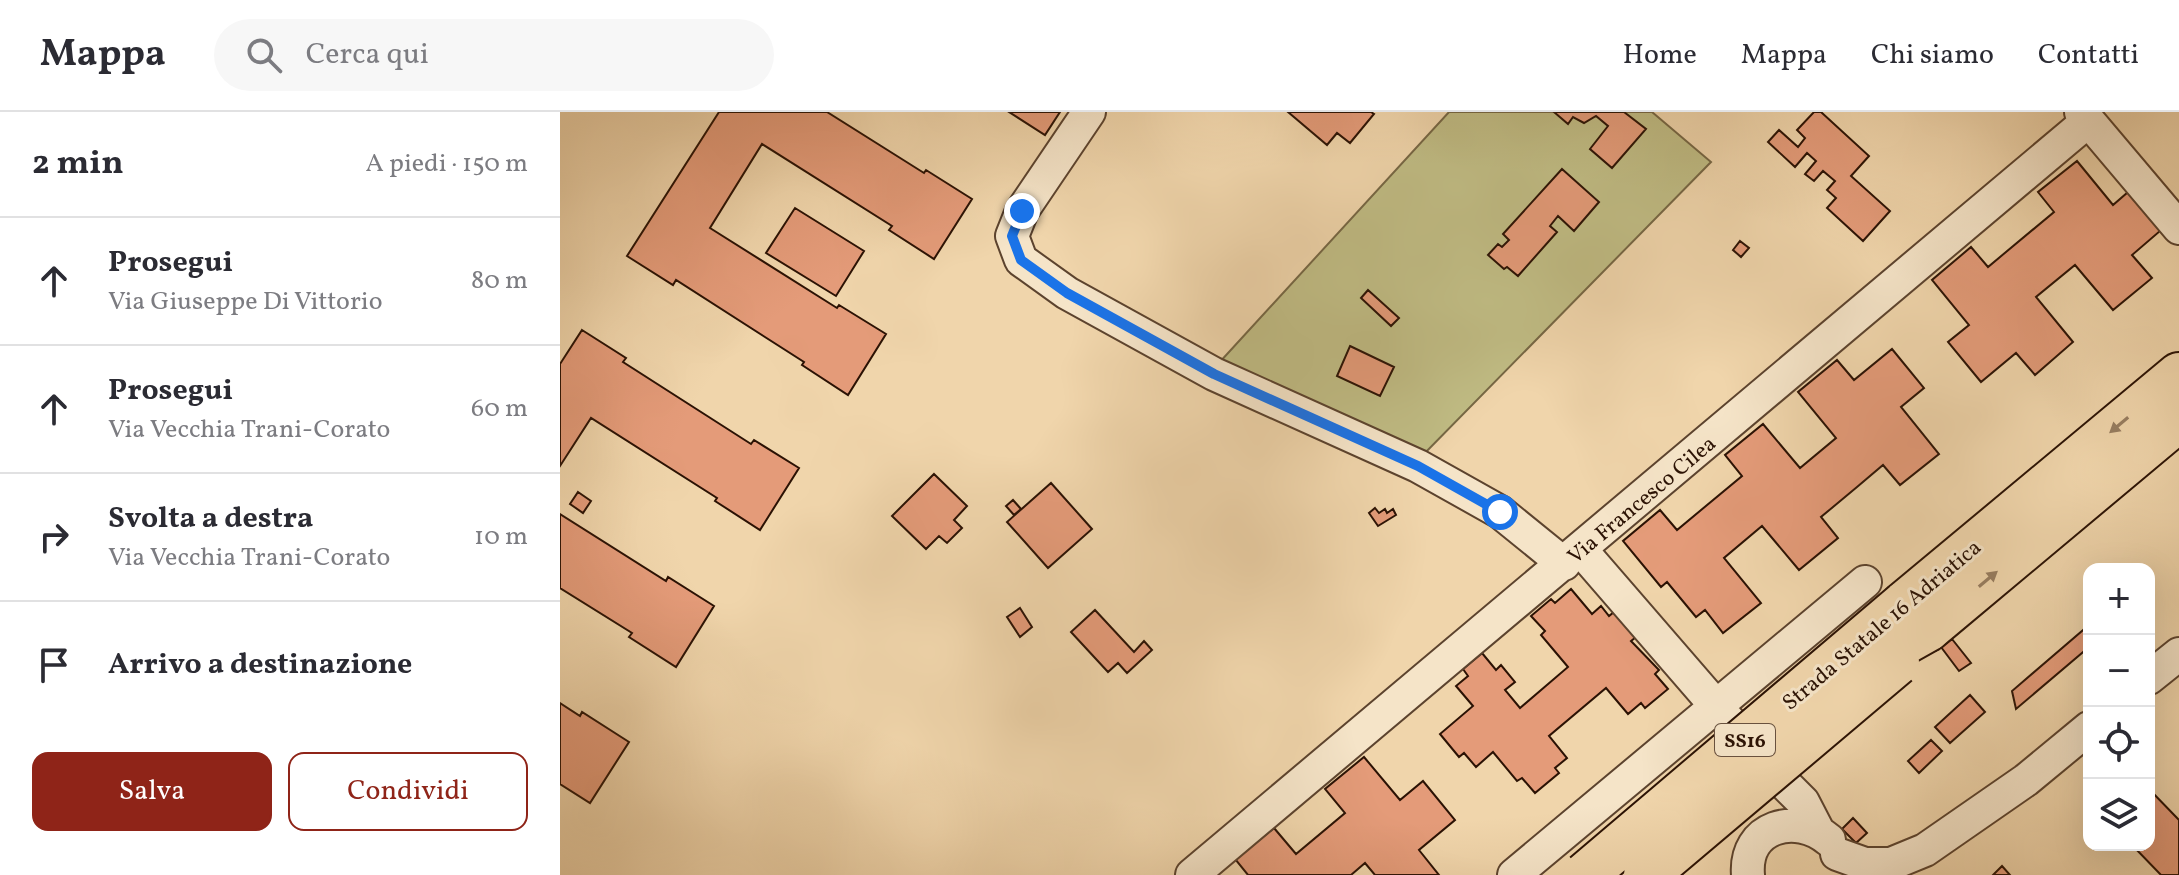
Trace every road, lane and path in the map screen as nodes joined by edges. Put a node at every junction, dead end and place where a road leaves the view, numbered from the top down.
1 (1089, 112) edge
2 (2085, 116) edge
3 (2179, 228) edge
4 (2179, 375) edge
5 (2179, 419) edge
6 (1573, 557) junction
7 (1865, 582) dead end
8 (1916, 616) junction
9 (2179, 654) edge
10 (2155, 673) edge
11 (1716, 705) junction
12 (2083, 733) edge
13 (1774, 773) junction
14 (2026, 780) junction
15 (1747, 860) edge
16 (1847, 860) edge
17 (1192, 875) edge
18 (1514, 875) edge
19 (1585, 875) edge
20 (1623, 875) edge
21 (1646, 875) edge
22 (1926, 875) edge

1 - 6 street
2 - 3 street
2 - 6 street, Via Francesco Cilea
4 -> 8 highway, Strada Statale 16 Adriatica / SS16
8 -> 5 highway, Strada Statale 16 Adriatica / SS16
6 - 11 street
6 - 17 street, Via Francesco Cilea
7 - 11 street
8 - 19 highway, Strada Statale 16 Adriatica / SS16, bridge
8 - 20 highway, Strada Statale 16 Adriatica / SS16, bridge
8 - 21 highway, SS16, bridge
9 - 10 street
11 - 13 street
11 - 18 street
12 - 14 street
13 - 15 street
13 - 16 street
14 - 16 street
14 - 22 street
15 - 16 street

